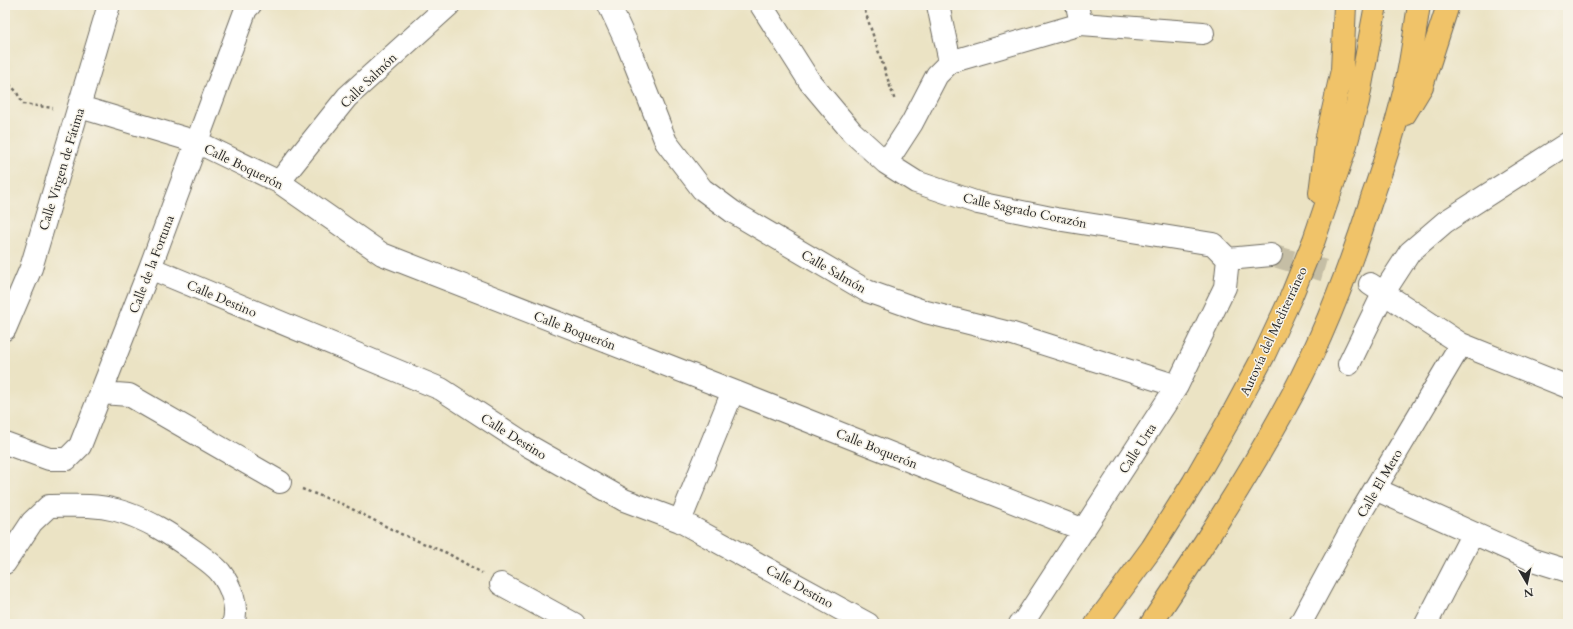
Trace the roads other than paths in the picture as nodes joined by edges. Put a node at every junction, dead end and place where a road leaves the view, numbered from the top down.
1 (109, 5) edge
2 (250, 5) edge
3 (450, 5) edge
4 (608, 5) edge
5 (761, 5) edge
6 (938, 5) edge
7 (1345, 5) edge
8 (1376, 5) edge
9 (1419, 5) edge
10 (1448, 5) edge
11 (1079, 15) edge
12 (1203, 33) dead end
13 (950, 62) junction
14 (80, 107) junction
15 (1394, 134) junction
16 (197, 142) junction
17 (1568, 143) edge
18 (886, 162) junction
19 (280, 182) junction
20 (1314, 240) junction
21 (1271, 255) tunnel mouth
22 (1228, 259) junction
23 (150, 268) junction
24 (1377, 288) junction
25 (5, 329) edge
26 (1461, 344) junction
27 (1349, 364) dead end
28 (1177, 386) junction
29 (1568, 387) edge
30 (733, 390) junction
31 (102, 393) junction
32 (5, 443) edge
33 (280, 482) road end
34 (1375, 489) junction
35 (680, 521) junction
36 (1084, 530) junction
37 (1473, 533) junction
38 (5, 563) edge
39 (1568, 571) edge
40 (501, 584) road end
41 (233, 624) edge
42 (574, 624) edge
43 (868, 624) edge
44 (1020, 624) edge
45 (1096, 624) edge
46 (1151, 624) edge
47 (1300, 624) edge
48 (1426, 624) edge

1 - 14 street, Calle Virgen de Fátima
2 - 16 street, Calle de la Fortuna
3 - 19 street, Calle Salmón
4 - 28 street, Calle Salmón
5 - 18 street, Calle Sagrado Corazón
6 - 13 street
7 - 20 highway
8 - 20 highway, Autovía del Mediterráneo
9 - 15 highway
10 - 15 highway
11 - 12 street
11 - 13 street
13 - 18 street
14 - 16 street, Calle Boquerón
14 - 25 street, Calle Virgen de Fátima
15 - 46 highway
16 - 19 street, Calle Boquerón
16 - 23 street, Calle de la Fortuna
17 - 24 street
18 - 22 street, Calle Sagrado Corazón
19 - 30 street, Calle Boquerón
20 - 45 highway, Autovía del Mediterráneo
21 - 22 street
22 - 28 street, Calle Urta
23 - 31 street, Calle de la Fortuna
23 - 35 street, Calle Destino
24 - 26 street
24 - 27 street
26 - 29 street
26 - 34 street, Calle El Mero
28 - 36 street, Calle Urta
30 - 35 street
30 - 36 street, Calle Boquerón
31 - 32 street, Calle de la Fortuna
31 - 33 street
34 - 37 street
34 - 47 street, Calle El Mero
35 - 43 street, Calle Destino
36 - 44 street, Calle Urta
37 - 39 street
37 - 48 street
38 - 41 street
40 - 42 street

